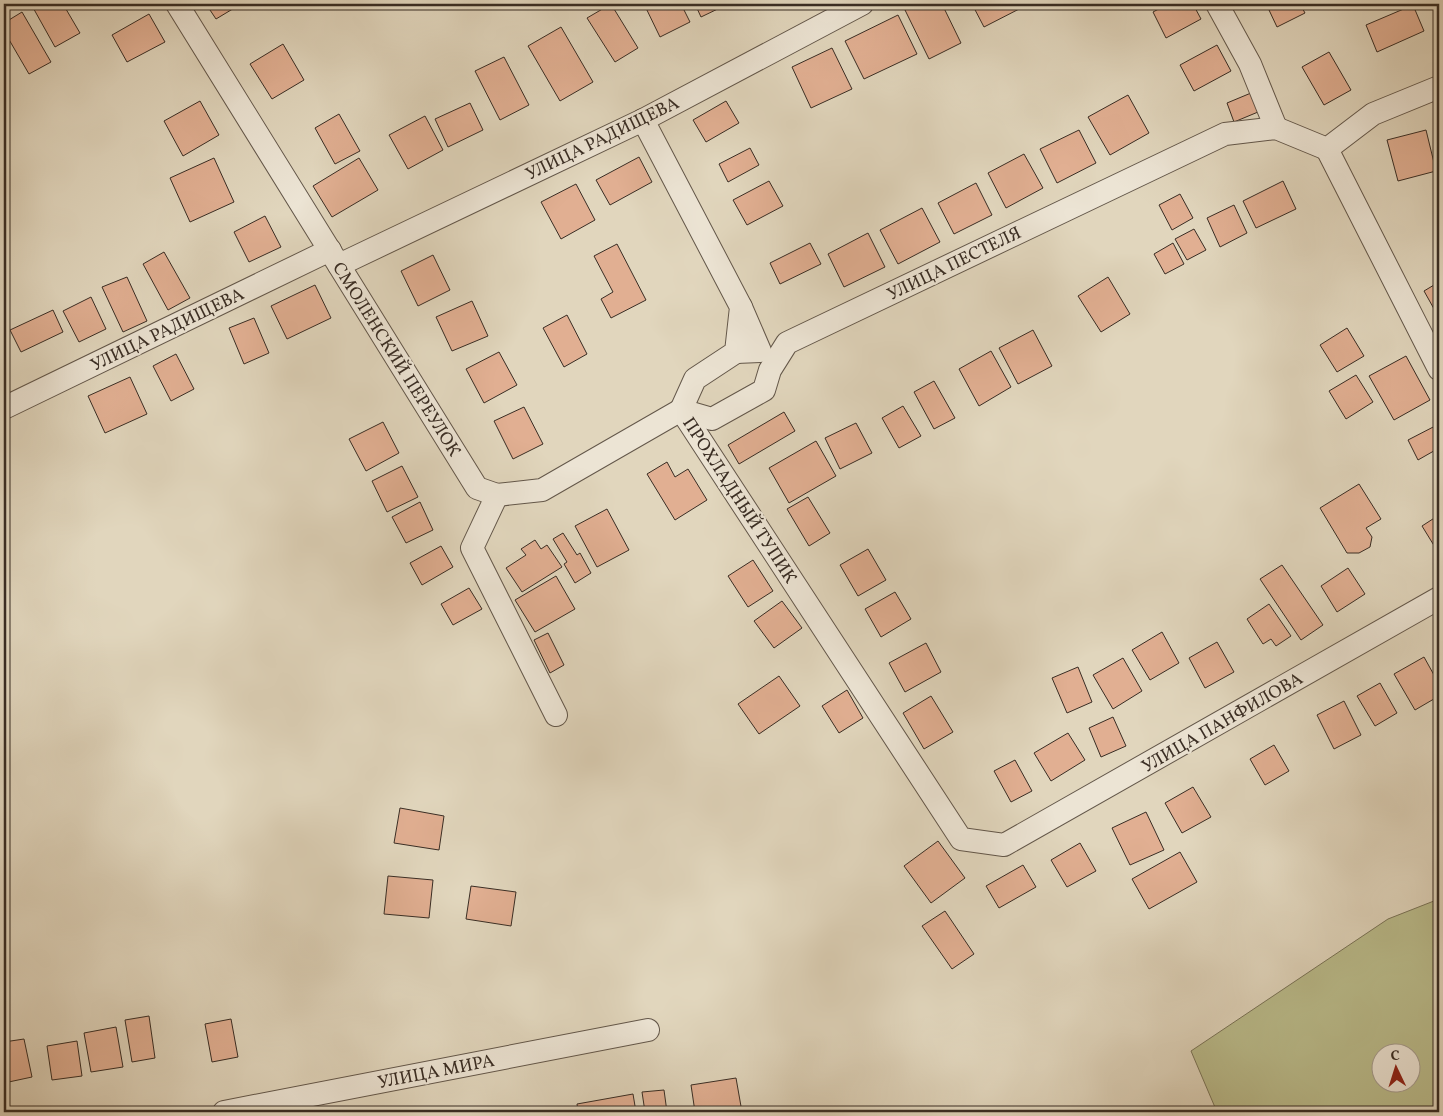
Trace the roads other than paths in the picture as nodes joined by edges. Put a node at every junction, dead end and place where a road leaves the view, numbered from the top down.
1 (177, 4) edge
2 (862, 4) edge
3 (1217, 4) edge
4 (1439, 87) edge
5 (643, 120) junction
6 (1276, 128) junction
7 (1327, 149) junction
8 (334, 257) junction
9 (741, 306) junction
10 (736, 352) junction
11 (765, 360) junction
12 (1439, 369) edge
13 (4, 408) edge
14 (680, 410) junction
15 (497, 495) junction
16 (1439, 598) edge
17 (556, 715) dead end
18 (1004, 845) joint
19 (648, 1030) dead end
20 (224, 1112) edge

1 - 8 street, СМОЛЕНСКИЙ ПЕРЕУЛОК
2 - 5 street, УЛИЦА РАДИЩЕВА
3 - 6 street
4 - 7 street
5 - 8 street, УЛИЦА РАДИЩЕВА
5 - 9 street
6 - 7 street, УЛИЦА ПЕСТЕЛЯ
6 - 11 street, УЛИЦА ПЕСТЕЛЯ
7 - 12 street
8 - 13 street, УЛИЦА РАДИЩЕВА
8 - 15 street, СМОЛЕНСКИЙ ПЕРЕУЛОК
9 - 10 street
9 - 11 street
10 - 11 street
10 - 14 street, ПРОХЛАДНЫЙ ТУПИК
11 - 14 street, УЛИЦА ПЕСТЕЛЯ
14 - 15 street
14 - 18 street, ПРОХЛАДНЫЙ ТУПИК
15 - 17 street
16 - 18 street, УЛИЦА ПАНФИЛОВА
19 - 20 street, УЛИЦА МИРА

